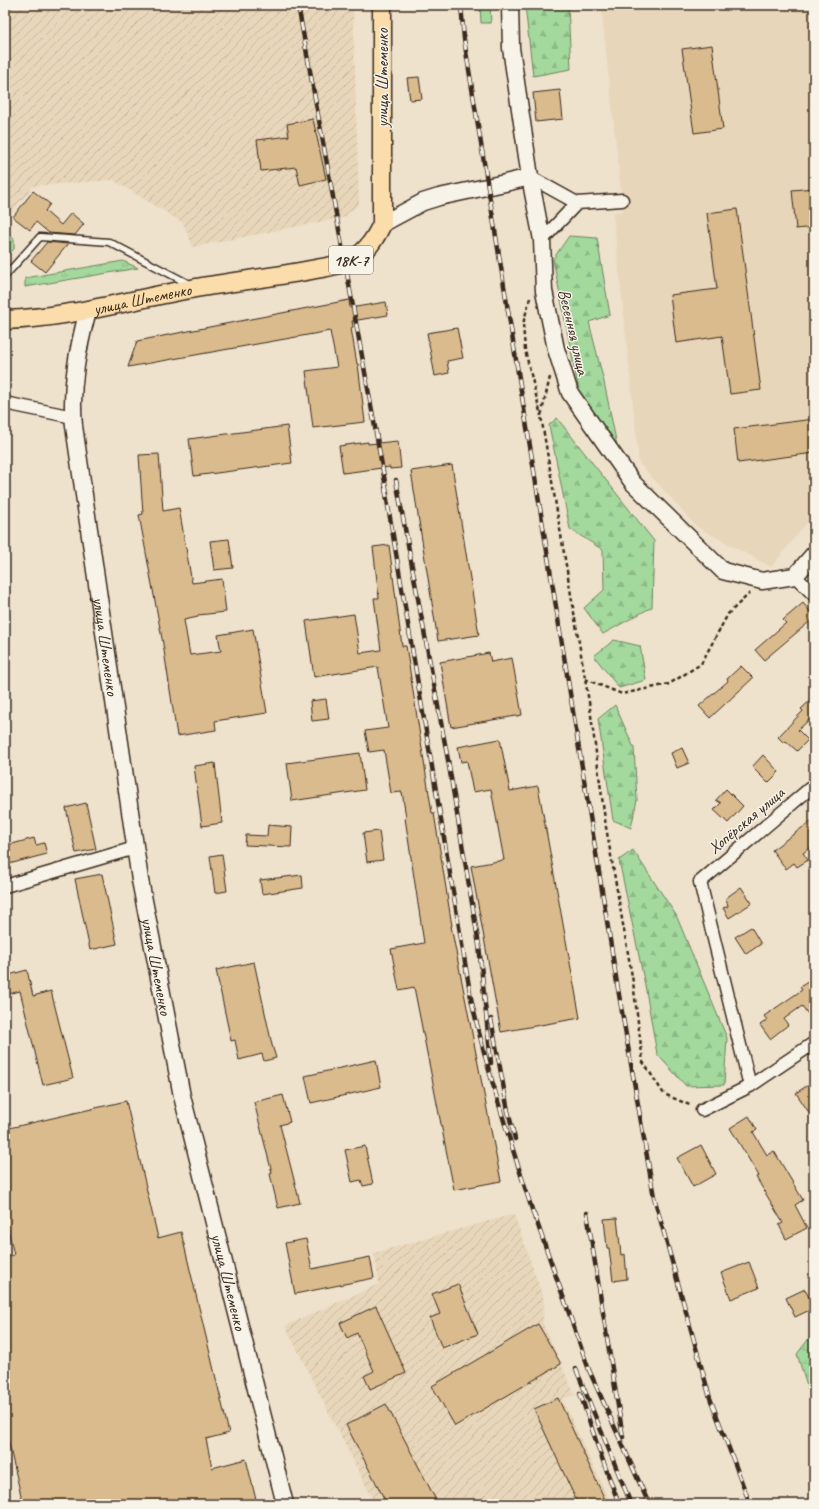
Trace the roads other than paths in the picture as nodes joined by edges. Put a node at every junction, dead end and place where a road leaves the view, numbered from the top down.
1 (382, 5) edge
2 (510, 5) edge
3 (530, 177) junction
4 (622, 200) dead end
5 (577, 203) junction
6 (382, 224) junction
7 (542, 240) junction
8 (5, 276) edge
9 (196, 288) junction
10 (88, 310) junction
11 (5, 320) edge
12 (5, 403) edge
13 (73, 417) junction
14 (814, 554) edge
15 (795, 576) junction
16 (814, 595) edge
17 (814, 785) edge
18 (135, 848) junction
19 (5, 886) edge
20 (814, 1043) edge
21 (750, 1086) junction
22 (702, 1110) road end
23 (285, 1504) edge

1 - 6 main road, улица Штеменко / 18К-7
2 - 3 main road, Весенняя улица
3 - 5 street
3 - 6 main road
3 - 7 main road, Весенняя улица
4 - 5 street
5 - 7 street
6 - 9 main road, улица Штеменко / 18К-7
7 - 15 main road, Весенняя улица
8 - 9 lane
9 - 10 main road, улица Штеменко / 18К-7
10 - 11 main road, 18К-7
10 - 13 main road, улица Штеменко
12 - 13 street
13 - 18 main road, улица Штеменко
14 - 15 main road
15 - 16 street
17 - 21 street, Хопёрская улица
18 - 19 street
18 - 23 main road, улица Штеменко
20 - 21 street
21 - 22 street

